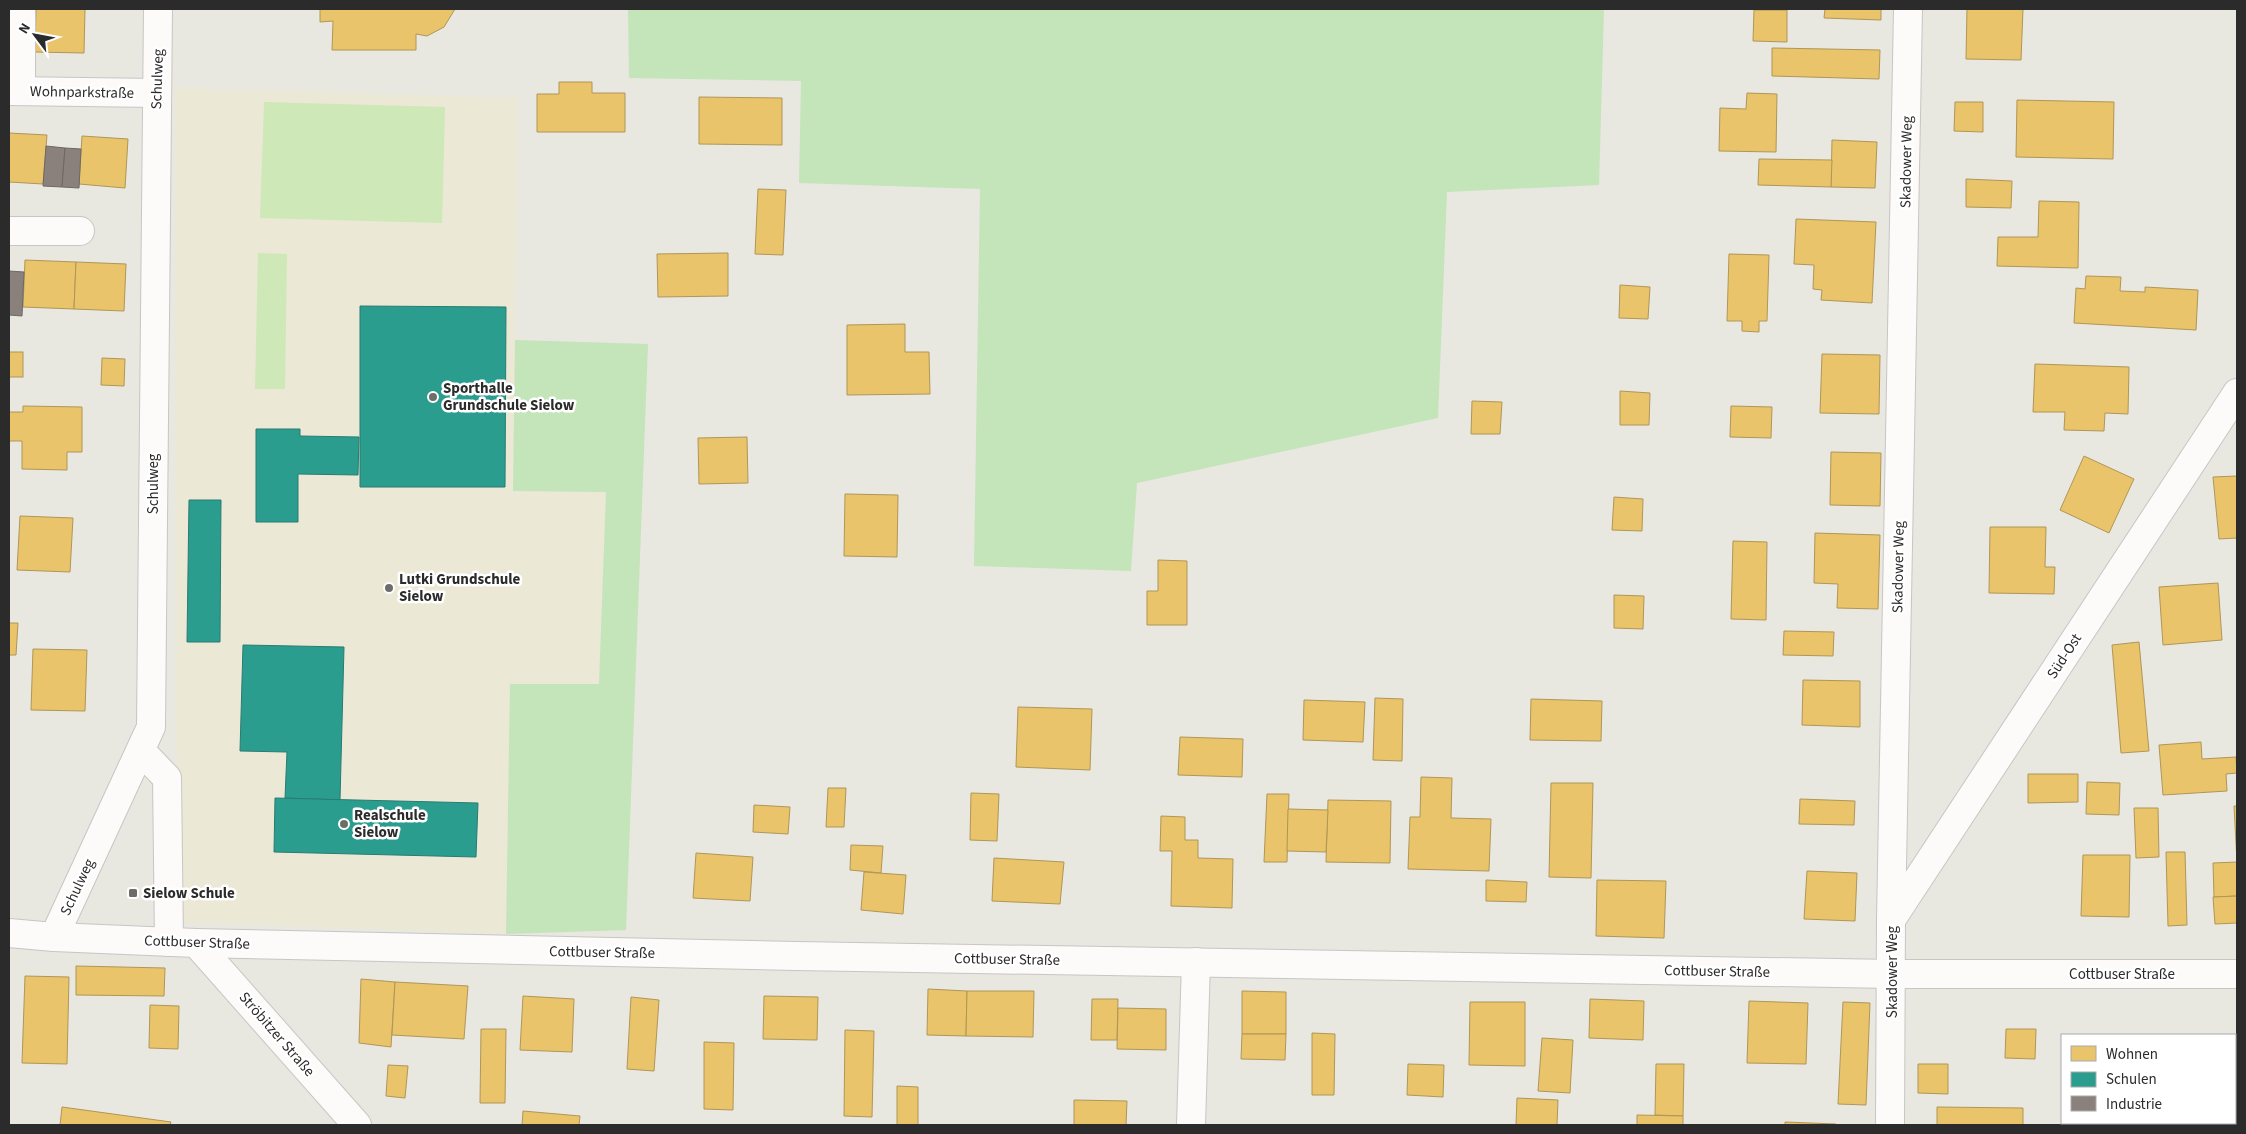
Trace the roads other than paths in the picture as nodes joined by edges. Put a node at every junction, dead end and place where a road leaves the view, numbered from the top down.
1 (21, 9) edge
2 (158, 9) edge
3 (1908, 9) edge
4 (15, 91) edge
5 (156, 93) junction
6 (9, 231) edge
7 (80, 231) dead end
8 (2237, 393) edge
9 (141, 751) junction
10 (1891, 920) junction
11 (9, 933) edge
12 (54, 937) junction
13 (169, 942) junction
14 (196, 943) junction
15 (1196, 962) junction
16 (1893, 974) junction
17 (2237, 974) edge
18 (357, 1125) edge
19 (1191, 1125) edge
20 (1890, 1125) edge

1 - 4 street
2 - 5 street, Schulweg
3 - 10 street, Skadower Weg
4 - 5 street, Wohnparkstraße
5 - 9 street, Schulweg
6 - 7 street
8 - 10 street, Süd-Ost
9 - 12 street, Schulweg
9 - 13 street
10 - 16 street, Skadower Weg
11 - 12 street, Cottbuser Straße
12 - 13 street, Cottbuser Straße
13 - 14 street, Cottbuser Straße
14 - 15 street, Cottbuser Straße
14 - 18 street, Ströbitzer Straße
15 - 16 street, Cottbuser Straße
15 - 19 street
16 - 17 street, Cottbuser Straße
16 - 20 street, Skadower Weg

